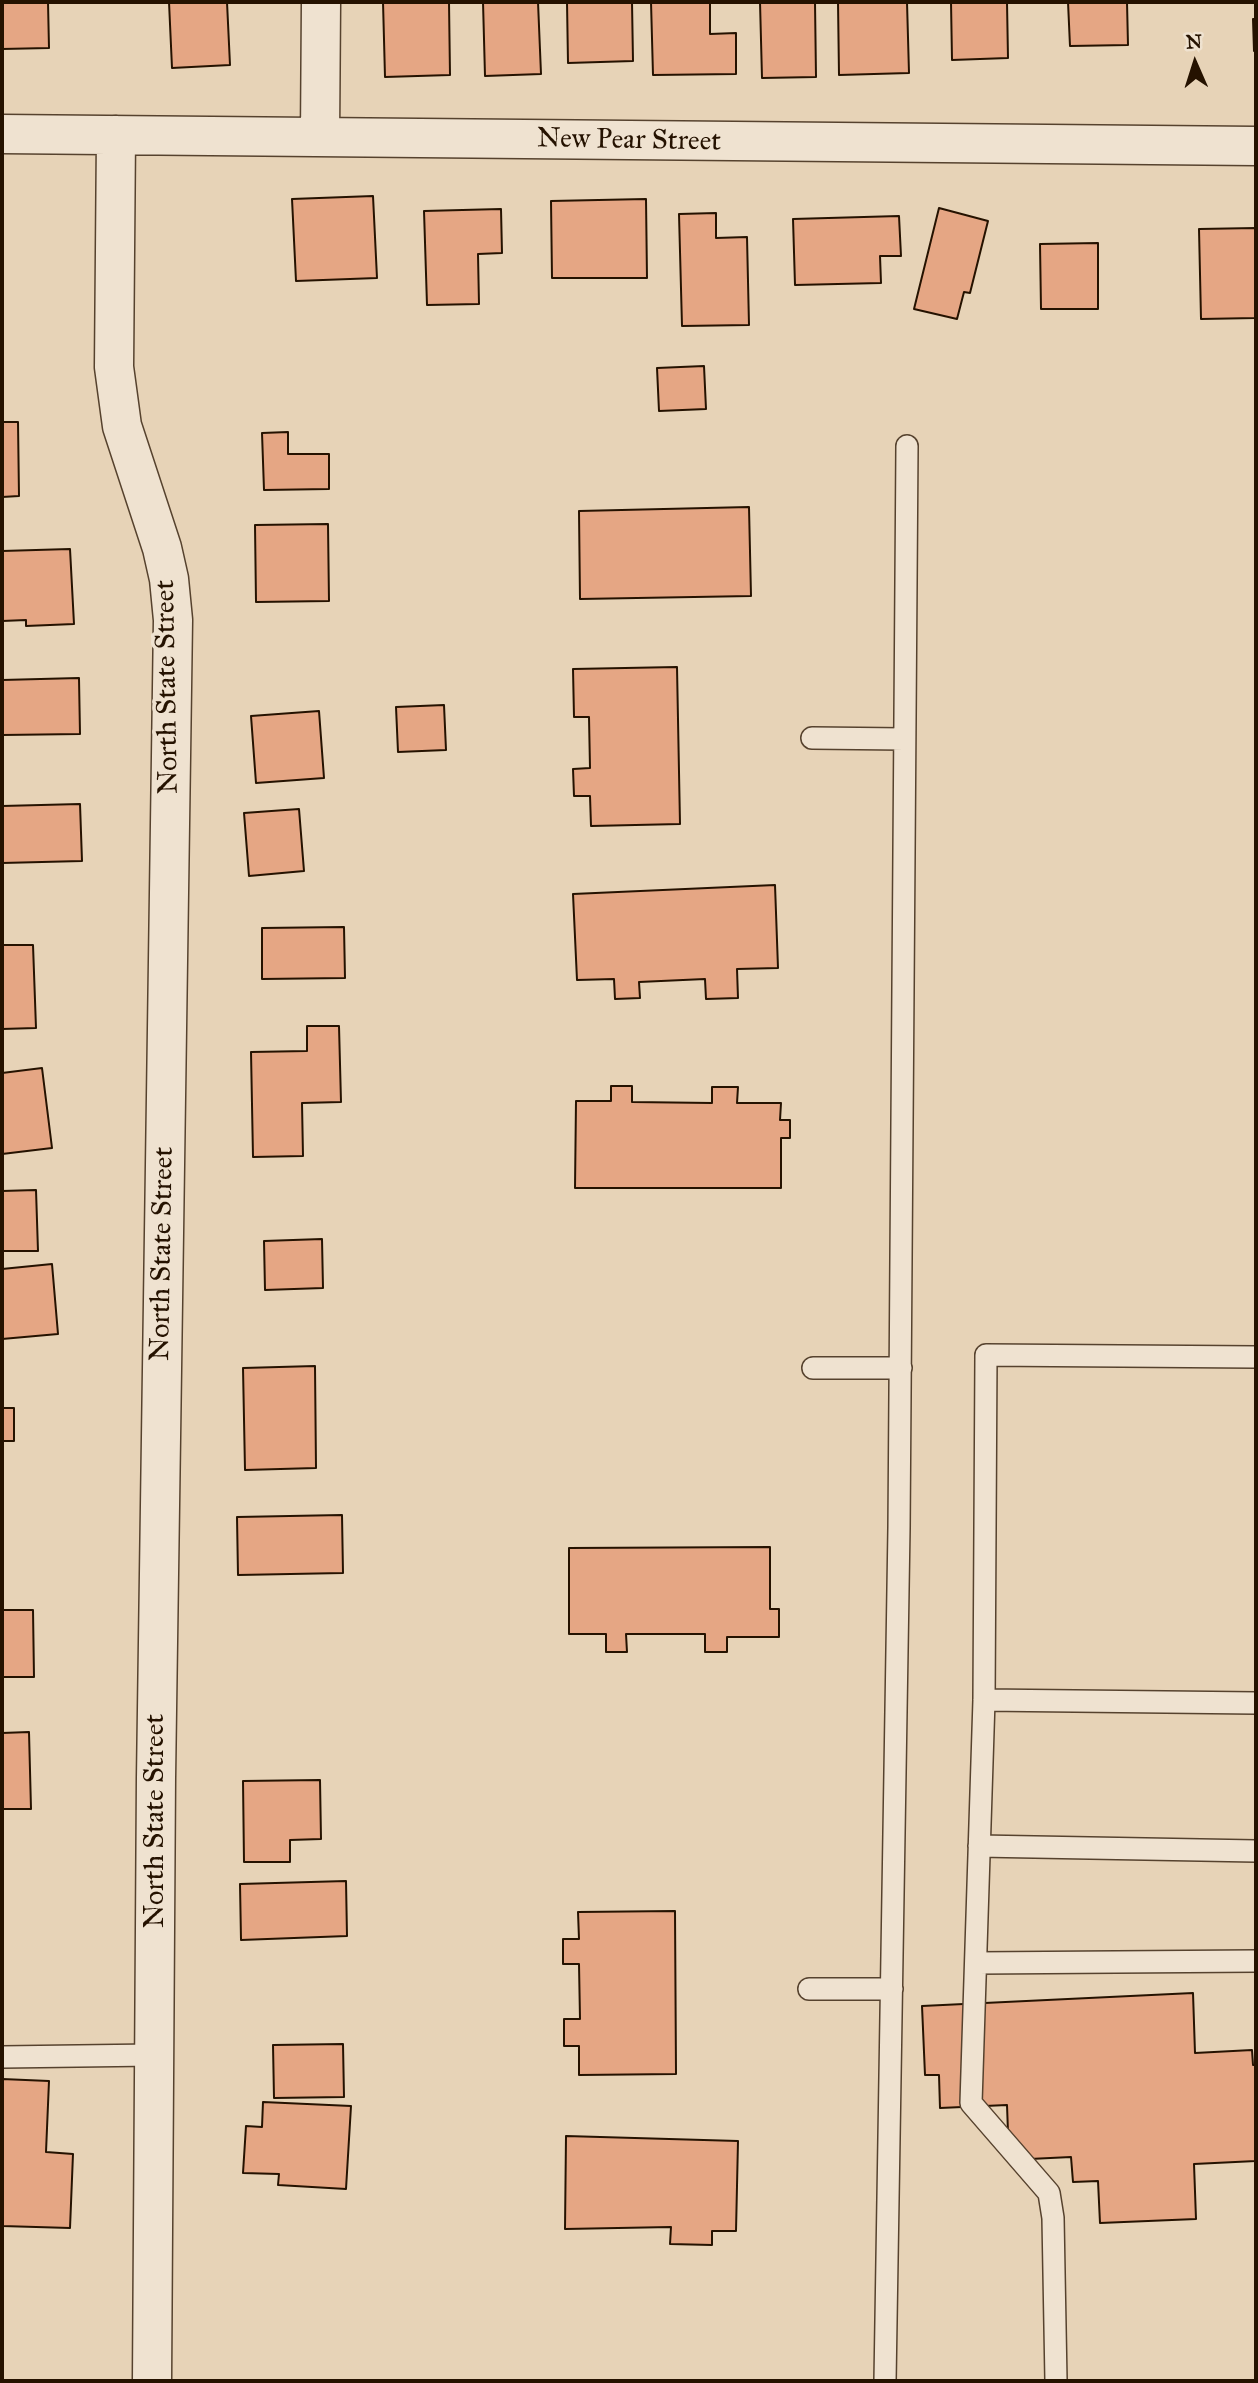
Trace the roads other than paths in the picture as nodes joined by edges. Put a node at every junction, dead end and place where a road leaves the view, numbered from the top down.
1 (321, 2) edge
2 (2, 134) edge
3 (116, 135) junction
4 (320, 137) junction
5 (1256, 146) edge
6 (906, 446) dead end
7 (812, 738) dead end
8 (904, 739) junction
9 (1256, 1357) edge
10 (813, 1368) dead end
11 (901, 1368) junction
12 (984, 1700) junction
13 (1256, 1703) edge
14 (979, 1846) junction
15 (1256, 1851) edge
16 (1256, 1961) edge
17 (977, 1963) junction
18 (809, 1989) dead end
19 (892, 1989) junction
20 (154, 2055) junction
21 (2, 2057) edge
22 (152, 2381) edge
23 (885, 2381) edge
24 (1056, 2381) edge

1 - 4 street
2 - 3 street, New Pear Street
3 - 4 street, New Pear Street
3 - 20 street, North State Street
4 - 5 street, New Pear Street
6 - 8 lane
7 - 8 lane
8 - 11 lane
9 - 12 lane
10 - 11 lane
11 - 19 lane
12 - 13 lane
12 - 14 lane
14 - 15 lane
14 - 17 lane
16 - 17 lane
17 - 24 lane
18 - 19 lane
19 - 23 lane
20 - 21 lane
20 - 22 street, North State Street

